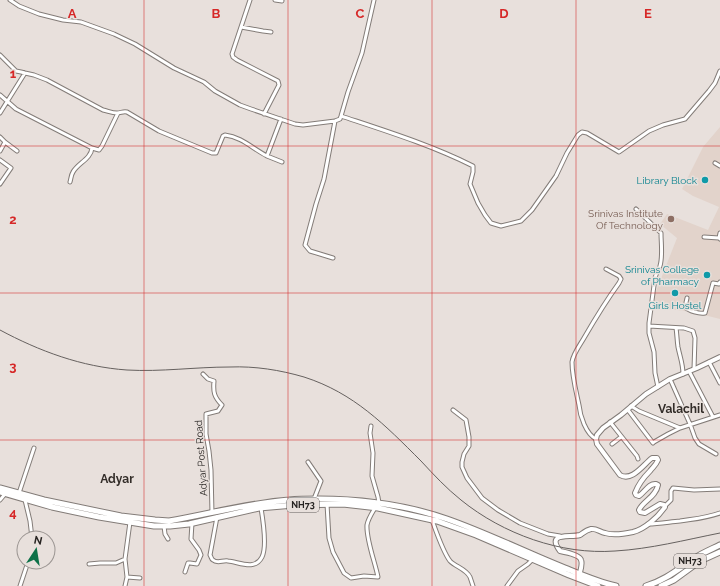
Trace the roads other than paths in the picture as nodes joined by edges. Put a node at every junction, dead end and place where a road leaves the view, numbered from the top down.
1 (10, 0) edge
2 (250, 0) edge
3 (276, 0) edge
4 (374, 0) edge
5 (282, 1) edge
6 (241, 27) junction
7 (271, 32) dead end
8 (0, 55) edge
9 (720, 71) edge
10 (25, 73) junction
11 (0, 96) edge
12 (7, 101) junction
13 (0, 113) edge
14 (118, 113) junction
15 (264, 114) junction
16 (341, 116) junction
17 (280, 120) junction
18 (335, 121) junction
19 (0, 137) edge
20 (5, 142) junction
21 (92, 148) junction
22 (0, 151) edge
23 (17, 151) dead end
24 (267, 156) junction
25 (0, 160) edge
26 (282, 162) dead end
27 (715, 164) dead end
28 (720, 166) edge
29 (70, 182) dead end
30 (0, 184) edge
31 (636, 209) dead end
32 (720, 233) edge
33 (704, 237) dead end
34 (719, 239) edge
35 (333, 258) dead end
36 (606, 269) dead end
37 (720, 283) edge
38 (687, 298) dead end
39 (649, 326) junction
40 (676, 328) junction
41 (720, 357) edge
42 (709, 362) junction
43 (694, 369) junction
44 (689, 371) junction
45 (203, 374) dead end
46 (683, 374) junction
47 (670, 379) junction
48 (720, 383) edge
49 (658, 387) junction
50 (629, 408) junction
51 (453, 410) dead end
52 (720, 415) edge
53 (713, 417) junction
54 (610, 422) junction
55 (690, 424) junction
56 (371, 426) dead end
57 (680, 428) junction
58 (622, 437) junction
59 (596, 439) junction
60 (612, 444) dead end
61 (34, 448) dead end
62 (716, 454) dead end
63 (638, 459) dead end
64 (308, 462) dead end
65 (0, 488) edge
66 (720, 489) edge
67 (3, 493) edge
68 (19, 493) junction
69 (314, 499) junction
70 (0, 500) edge
71 (25, 500) junction
72 (379, 503) junction
73 (327, 504) junction
74 (665, 506) junction
75 (254, 507) junction
76 (261, 508) junction
77 (375, 508) junction
78 (212, 513) junction
79 (720, 513) edge
80 (217, 517) junction
81 (432, 520) junction
82 (130, 522) junction
83 (192, 523) junction
84 (648, 524) junction
85 (164, 526) junction
86 (31, 530) edge
87 (560, 536) junction
88 (168, 538) dead end
89 (720, 545) edge
90 (720, 552) edge
91 (125, 559) junction
92 (532, 560) junction
93 (89, 564) dead end
94 (25, 570) edge
95 (185, 572) dead end
96 (579, 576) junction
97 (127, 578) junction
98 (140, 578) dead end
99 (671, 584) edge
100 (20, 586) edge
101 (125, 586) edge
102 (473, 586) edge
103 (507, 586) edge
104 (598, 586) edge
105 (616, 586) edge
106 (646, 586) edge
107 (661, 586) edge

1 - 15 street
2 - 6 street
3 - 5 street
4 - 16 street
6 - 7 street
6 - 15 street
8 - 10 street
9 - 16 street
10 - 12 street
10 - 14 street
11 - 12 street
12 - 13 street
12 - 21 street
14 - 21 street
14 - 24 street
15 - 17 street
16 - 18 street
17 - 18 street
17 - 24 street
18 - 35 street
19 - 20 street
20 - 22 street
20 - 23 street
21 - 29 street
24 - 26 street
25 - 30 street
27 - 28 street
31 - 39 street
32 - 34 street
33 - 34 street
36 - 59 street
37 - 38 street
39 - 40 street
39 - 49 street
40 - 43 street
40 - 46 street
41 - 42 main road
42 - 43 main road
42 - 48 street
43 - 44 main road
44 - 46 main road
44 - 53 street
45 - 78 street, Adyar Post Road
46 - 47 main road
47 - 49 main road
47 - 55 street
49 - 50 main road
50 - 54 main road
50 - 57 street
50 - 57 street
51 - 87 street
52 - 53 street
53 - 55 street
54 - 58 street
54 - 59 main road
55 - 57 street
55 - 62 street
56 - 72 street
58 - 60 street
58 - 63 street
59 - 74 main road
61 - 68 street
64 - 69 street
65 - 68 highway, NH73
66 - 74 street
67 - 70 street
67 - 71 highway, NH73
68 - 78 highway, NH73
69 - 72 highway, NH73
69 - 75 highway, NH73
71 - 82 highway, NH73
71 - 86 street
72 - 96 highway, NH73
73 - 76 highway, NH73
73 - 77 highway, NH73
73 - 77 street
74 - 84 main road
75 - 76 highway, NH73
75 - 78 highway, NH73
75 - 80 highway, NH73
76 - 80 street
77 - 81 highway, NH73
79 - 84 street
80 - 83 highway, NH73
81 - 92 highway, NH73
81 - 102 street
82 - 85 highway, NH73
82 - 91 street
83 - 85 highway, NH73
83 - 95 street
84 - 87 main road
85 - 88 street
87 - 96 main road
89 - 106 highway, NH73
90 - 99 highway, NH73
91 - 93 street
91 - 97 street
92 - 96 highway, NH73
92 - 103 street
94 - 100 street
96 - 104 highway, NH73
96 - 105 highway, NH73
97 - 98 street
97 - 101 street
99 - 107 highway, NH73

